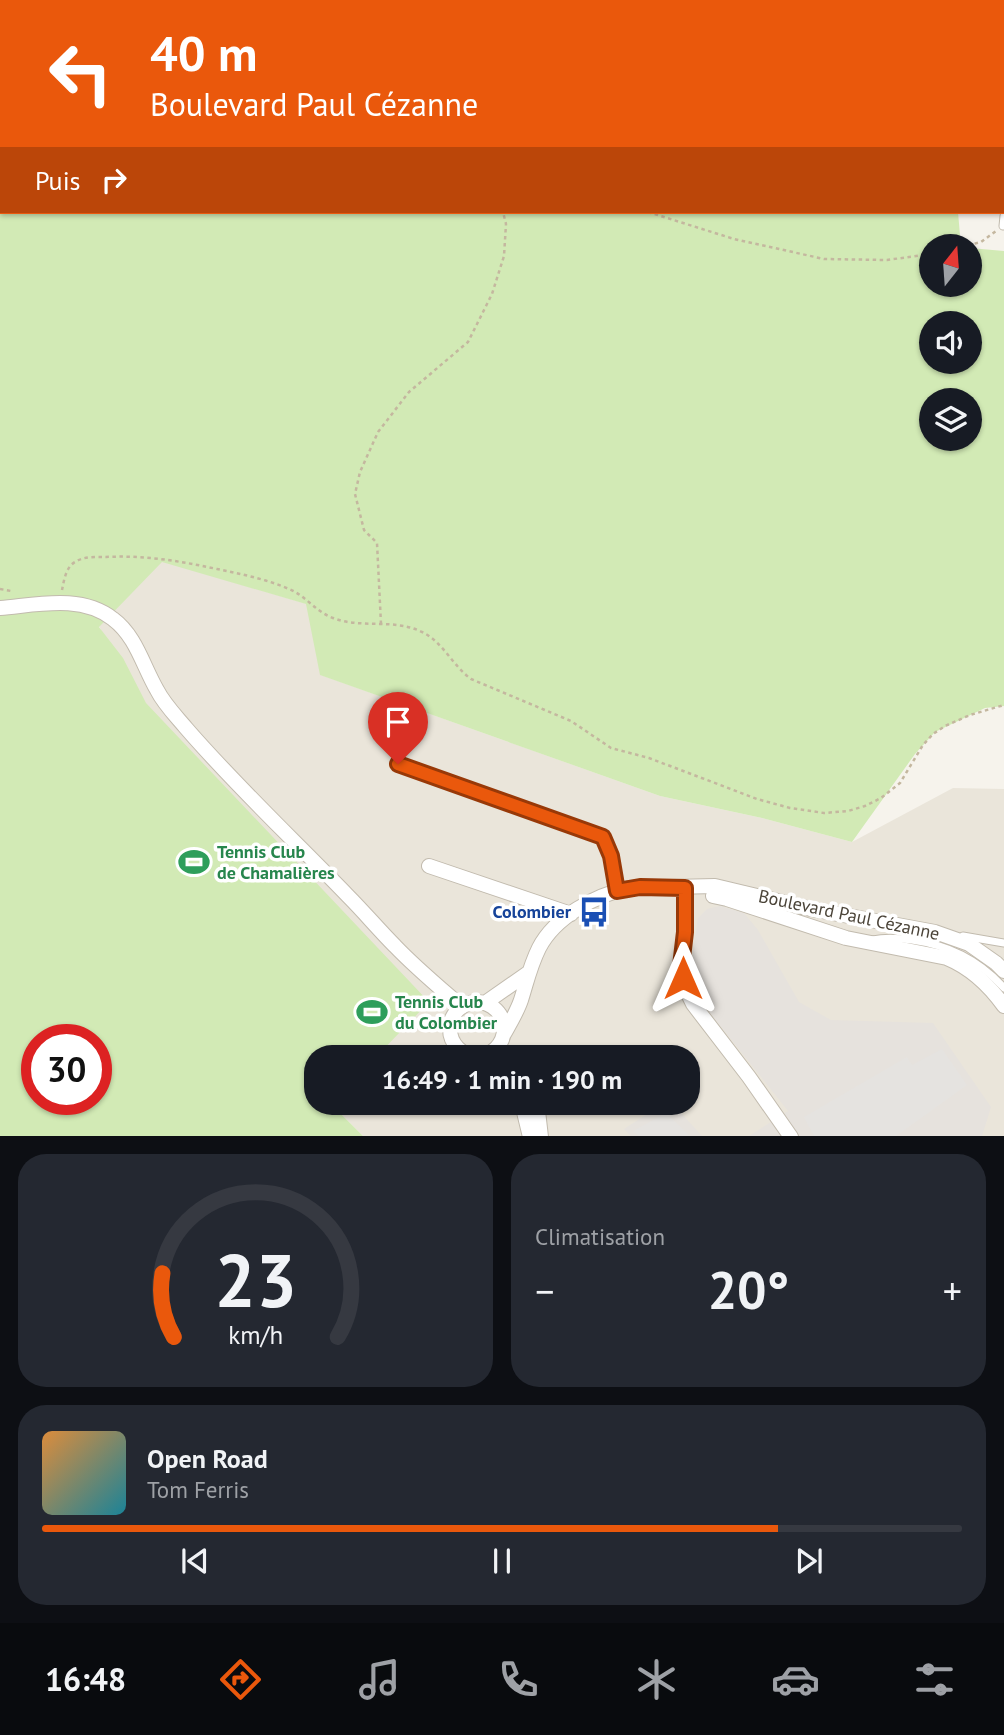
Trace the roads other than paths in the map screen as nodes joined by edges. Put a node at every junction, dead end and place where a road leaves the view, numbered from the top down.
1 (1004, 216) edge
2 (1003, 226) edge
3 (0, 608) edge
4 (398, 764) dead end
5 (429, 866) dead end
6 (685, 888) junction
7 (617, 891) junction
8 (571, 914) junction
9 (935, 932) junction
10 (865, 942) junction
11 (1004, 943) edge
12 (1004, 971) edge
13 (528, 973) junction
14 (429, 978) junction
15 (1004, 988) edge
16 (485, 1003) junction
17 (1004, 1006) edge
18 (461, 1007) junction
19 (452, 1019) junction
20 (503, 1038) junction
21 (456, 1045) edge
22 (499, 1045) edge
23 (505, 1045) edge
24 (525, 1115) edge
25 (538, 1115) edge
26 (530, 1136) edge
27 (541, 1136) edge
28 (791, 1136) edge

1 - 2 lane
3 - 14 street
4 - 7 street
5 - 8 street
6 - 7 street, Boulevard Paul Cézanne
6 - 9 street, Boulevard Paul Cézanne
6 - 10 street, Boulevard Paul Cézanne
6 - 28 street
7 - 8 street, Boulevard Paul Cézanne
8 - 13 street, Boulevard Paul Cézanne
9 - 11 lane
9 - 12 street, Boulevard Paul Cézanne
10 - 15 lane
10 - 17 street, Boulevard Paul Cézanne
13 - 16 street, Boulevard Paul Cézanne
13 - 20 street, Boulevard Paul Cézanne
14 - 18 street
14 - 19 street
16 - 18 street
16 - 20 street
18 - 19 street
19 - 21 street
20 - 22 street
20 - 23 street
24 - 26 street
25 - 27 street

